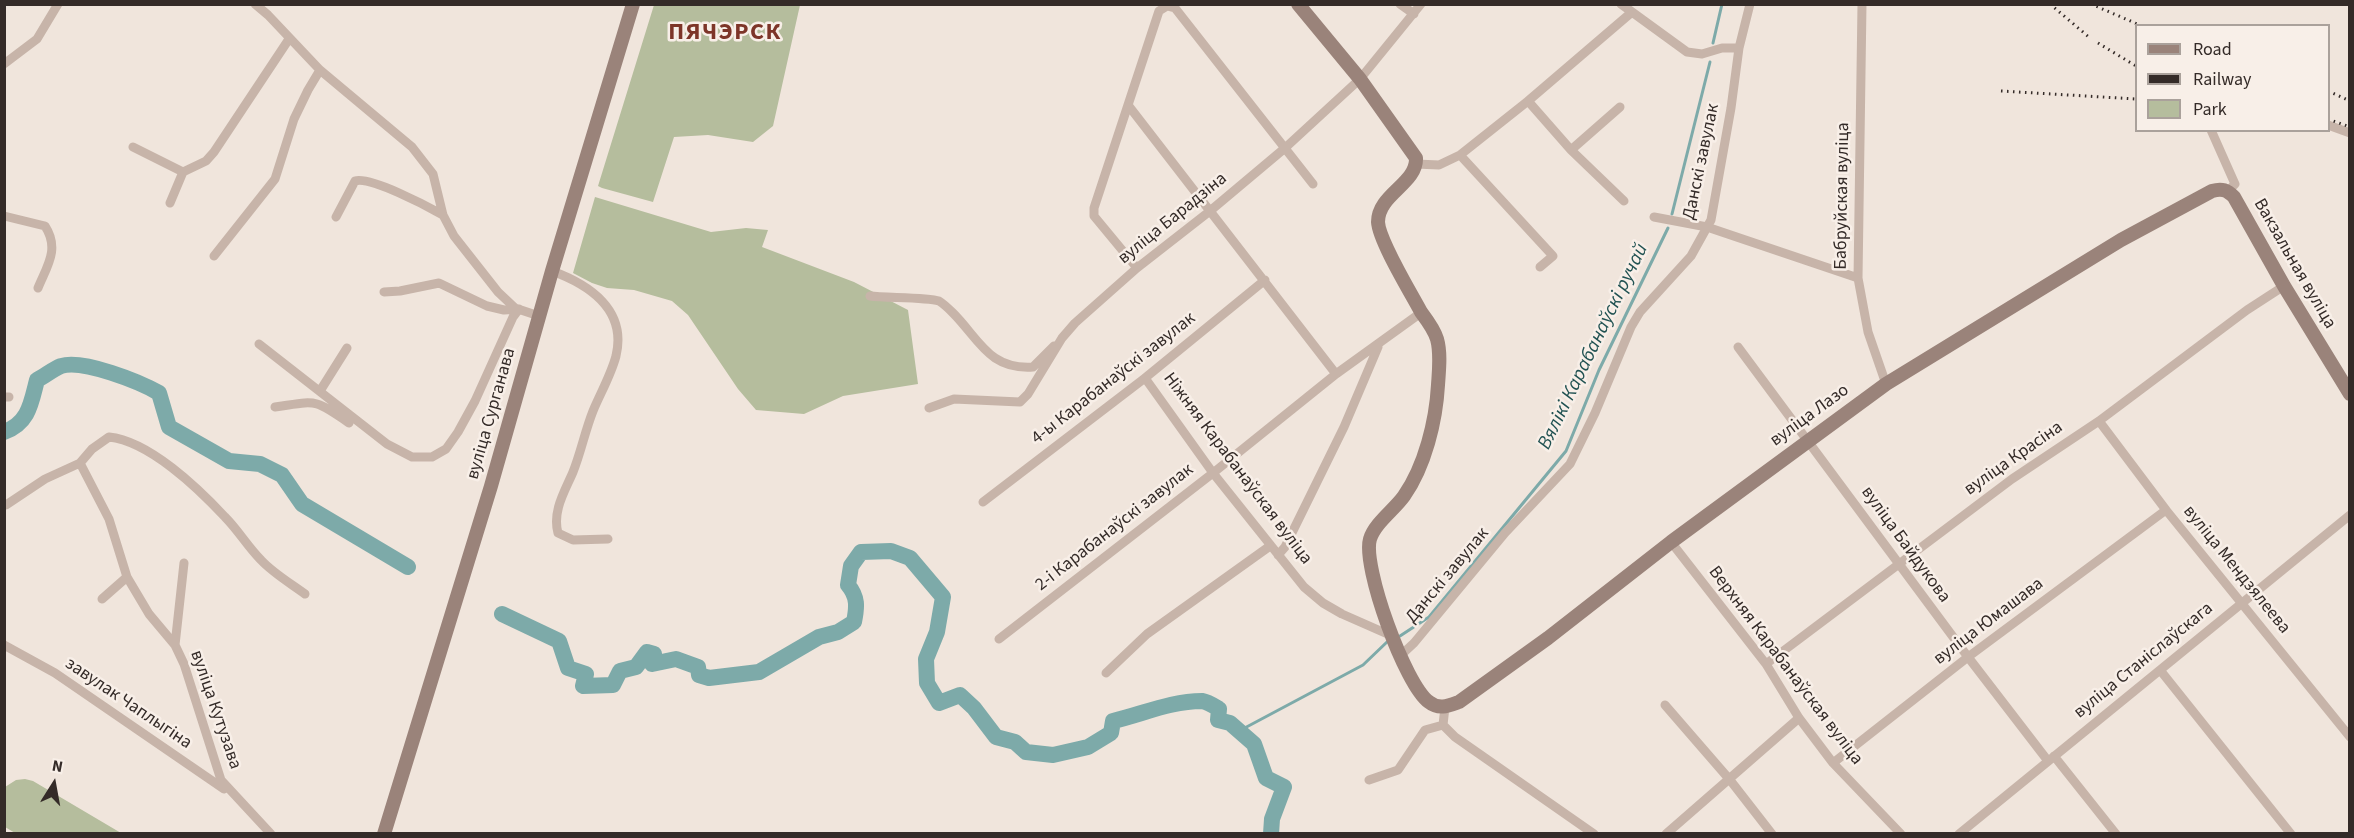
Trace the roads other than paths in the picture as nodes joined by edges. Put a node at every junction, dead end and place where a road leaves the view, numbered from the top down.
1 (58, 4) edge
2 (255, 4) edge
3 (633, 4) edge
4 (1298, 4) edge
5 (1400, 4) edge
6 (1421, 4) edge
7 (1621, 4) edge
8 (1750, 4) edge
9 (1862, 4) edge
10 (1167, 6) edge
11 (1632, 12) junction
12 (1414, 14) junction
13 (289, 39) junction
14 (1739, 48) junction
15 (4, 64) edge
16 (320, 70) junction
17 (1360, 79) junction
18 (1528, 101) junction
19 (1128, 105) junction
20 (1620, 107) dead end
21 (2330, 126) edge
22 (2212, 132) edge
23 (2349, 134) edge
24 (133, 147) dead end
25 (1285, 148) junction
26 (1571, 150) junction
27 (1460, 155) junction
28 (1416, 164) junction
29 (183, 172) junction
30 (1313, 184) dead end
31 (2224, 190) junction
32 (1624, 201) dead end
33 (170, 203) dead end
34 (1210, 211) junction
35 (443, 215) junction
36 (4, 216) edge
37 (336, 217) dead end
38 (1654, 217) dead end
39 (1707, 227) junction
40 (214, 256) dead end
41 (1540, 267) dead end
42 (1137, 268) junction
43 (552, 270) junction
44 (1858, 278) junction
45 (1264, 280) junction
46 (2284, 286) junction
47 (38, 288) dead end
48 (384, 292) dead end
49 (870, 296) dead end
50 (519, 309) junction
51 (1422, 312) junction
52 (539, 316) junction
53 (1062, 338) junction
54 (259, 344) dead end
55 (1379, 345) junction
56 (1738, 347) dead end
57 (347, 348) dead end
58 (1336, 374) junction
59 (1145, 378) junction
60 (1886, 384) junction
61 (320, 391) junction
62 (2349, 394) edge
63 (275, 407) dead end
64 (929, 408) dead end
65 (2099, 421) junction
66 (363, 426) junction
67 (1807, 440) junction
68 (80, 463) junction
69 (1213, 473) junction
70 (983, 502) dead end
71 (6, 505) dead end
72 (2166, 510) junction
73 (2349, 514) edge
74 (608, 539) dead end
75 (1671, 542) junction
76 (1270, 546) junction
77 (1278, 555) junction
78 (184, 563) dead end
79 (1898, 563) junction
80 (127, 577) junction
81 (305, 594) dead end
82 (102, 599) dead end
83 (2241, 602) junction
84 (1392, 636) junction
85 (999, 639) dead end
86 (4, 645) edge
87 (175, 645) junction
88 (1400, 656) junction
89 (1968, 657) junction
90 (1766, 664) junction
91 (2160, 670) junction
92 (1106, 673) dead end
93 (1665, 705) dead end
94 (1445, 707) junction
95 (1799, 718) junction
96 (1443, 725) junction
97 (2349, 737) edge
98 (2051, 759) junction
99 (1833, 763) junction
100 (1370, 780) dead end
101 (1730, 780) junction
102 (231, 794) junction
103 (271, 834) edge
104 (384, 834) edge
105 (1594, 834) edge
106 (1666, 834) edge
107 (1772, 834) edge
108 (1901, 834) edge
109 (1959, 834) edge
110 (2116, 834) edge
111 (2291, 834) edge

1 - 15 street
2 - 13 street
3 - 43 main road, вуліца Сурганава
4 - 17 main road
5 - 12 street
6 - 12 street, вуліца Барадзіна
7 - 11 street
8 - 14 street, Данскі завулак
9 - 44 street, Бабруйская вуліца
10 - 19 street
10 - 25 street
11 - 14 street
11 - 18 street
12 - 17 street, вуліца Барадзіна
13 - 16 street
13 - 29 street
14 - 39 street, Данскі завулак
16 - 35 street
16 - 40 street
17 - 25 street, вуліца Барадзіна
17 - 28 main road
18 - 26 street
18 - 27 street
19 - 34 street
19 - 42 street
20 - 26 street
21 - 23 street
22 - 31 street
24 - 29 street
25 - 30 street
25 - 34 street, вуліца Барадзіна
26 - 32 street
27 - 28 street
27 - 41 street
28 - 51 main road
29 - 33 street
31 - 46 main road, Вакзальная вуліца
31 - 60 main road, вуліца Лазо
34 - 42 street, вуліца Барадзіна
34 - 45 street
35 - 37 street
35 - 50 street
36 - 47 street
38 - 39 street
39 - 44 street
39 - 88 street, Данскі завулак
42 - 53 street, вуліца Барадзіна
43 - 52 main road, вуліца Сурганава
43 - 74 street
44 - 60 street, Бабруйская вуліца
45 - 58 street
45 - 59 street, 4-ы Карабанаўскі завулак
46 - 62 main road, Вакзальная вуліца
46 - 65 street, вуліца Красіна
48 - 50 street
49 - 53 street
50 - 52 street
50 - 66 street, вуліца Сурганава
51 - 55 street, 2-і Карабанаўскі завулак
51 - 84 main road
52 - 104 main road, вуліца Сурганава
53 - 64 street, вуліца Барадзіна
54 - 61 street, вуліца Сурганава
55 - 58 street, 2-і Карабанаўскі завулак
55 - 77 street
56 - 67 street, вуліца Байдукова
57 - 61 street
58 - 69 street, 2-і Карабанаўскі завулак
59 - 69 street, Ніжняя Карабанаўская вуліца
59 - 70 street, 4-ы Карабанаўскі завулак
60 - 67 main road, вуліца Лазо
61 - 66 street, вуліца Сурганава
63 - 66 street
65 - 72 street, вуліца Мендзялеева
65 - 79 street, вуліца Красіна
67 - 75 main road, вуліца Лазо
67 - 79 street, вуліца Байдукова
68 - 71 street
68 - 80 street, вуліца Кутузава
68 - 81 street
69 - 76 street, Ніжняя Карабанаўская вуліца
69 - 85 street, 2-і Карабанаўскі завулак
72 - 83 street, вуліца Мендзялеева
72 - 89 street, вуліца Юмашава
73 - 83 street, вуліца Станіслаўскага
75 - 90 street, Верхняя Карабанаўская вуліца
75 - 94 main road, вуліца Лазо
76 - 77 street, Ніжняя Карабанаўская вуліца
76 - 92 street
77 - 84 street, Ніжняя Карабанаўская вуліца
78 - 87 street
79 - 89 street, вуліца Байдукова
79 - 90 street, вуліца Красіна
80 - 82 street
80 - 87 street, вуліца Кутузава
83 - 91 street, вуліца Станіслаўскага
83 - 97 street, вуліца Мендзялеева
84 - 88 main road
86 - 102 street, завулак Чаплыгіна
87 - 102 street, вуліца Кутузава
88 - 94 main road
89 - 98 street, вуліца Байдукова
89 - 99 street, вуліца Юмашава
90 - 95 street, Верхняя Карабанаўская вуліца
91 - 98 street, вуліца Станіслаўскага
91 - 111 street
93 - 101 street
94 - 96 street
95 - 99 street, Верхняя Карабанаўская вуліца
95 - 101 street
96 - 100 street
96 - 105 street
98 - 109 street, вуліца Станіслаўскага
98 - 110 street, вуліца Байдукова
99 - 108 street, Верхняя Карабанаўская вуліца
101 - 106 street
101 - 107 street
102 - 103 street, вуліца Кутузава

